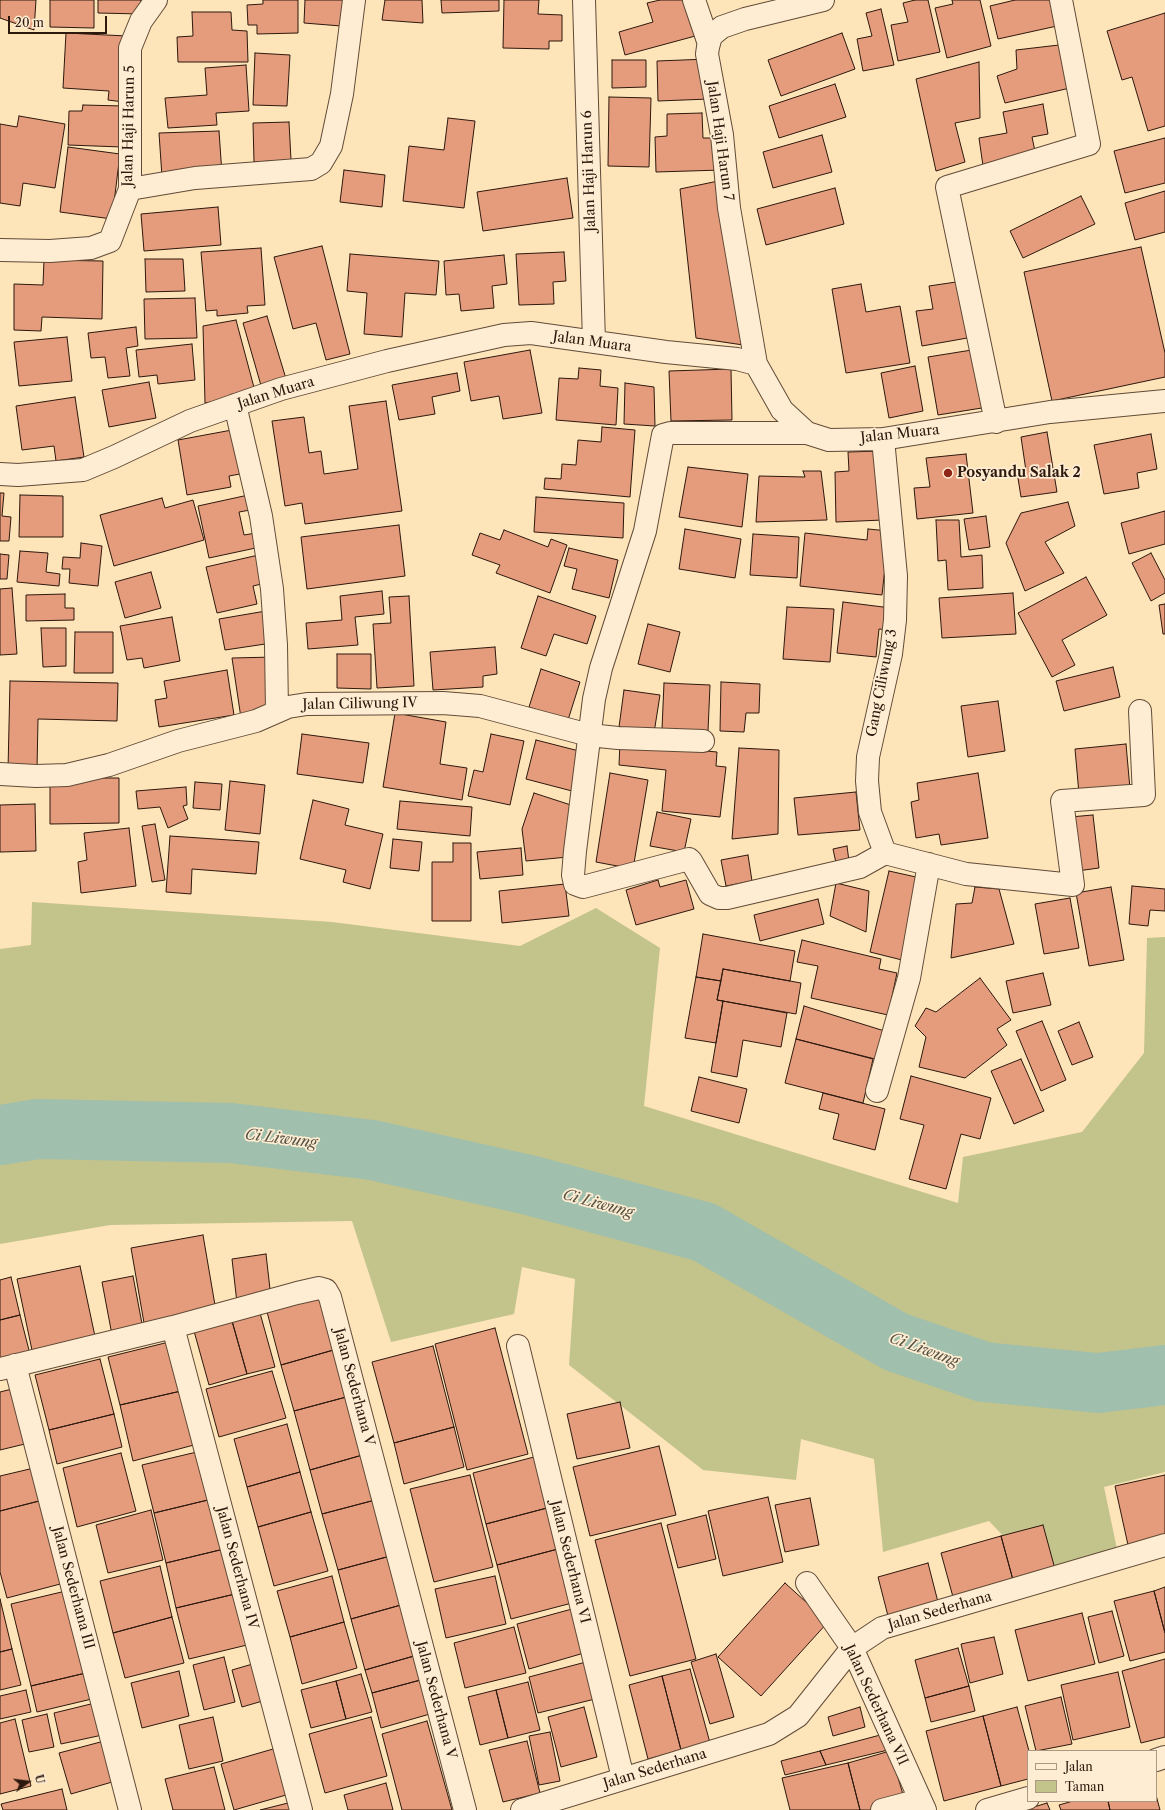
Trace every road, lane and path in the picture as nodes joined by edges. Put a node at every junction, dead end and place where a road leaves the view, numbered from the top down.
1 (156, 0) edge
2 (354, 0) edge
3 (584, 0) edge
4 (694, 0) edge
5 (822, 0) edge
6 (1061, 0) edge
7 (708, 41) junction
8 (130, 189) junction
9 (0, 250) edge
10 (594, 342) junction
11 (756, 364) junction
12 (1165, 401) edge
13 (235, 405) junction
14 (996, 422) junction
15 (807, 433) junction
16 (883, 439) junction
17 (0, 474) edge
18 (278, 711) junction
19 (1140, 711) dead end
20 (589, 735) junction
21 (703, 741) dead end
22 (0, 774) edge
23 (885, 853) junction
24 (930, 864) junction
25 (877, 1091) dead end
26 (173, 1327) junction
27 (518, 1346) dead end
28 (7, 1367) edge
29 (1165, 1545) edge
30 (807, 1583) dead end
31 (852, 1648) junction
32 (623, 1778) junction
33 (1027, 1798) edge
34 (922, 1805) edge
35 (130, 1810) edge
36 (301, 1810) edge
37 (465, 1810) edge
38 (522, 1810) edge
39 (882, 1810) edge
40 (987, 1810) edge

1 - 8 street, Jalan Haji Harun 5
2 - 8 street
3 - 10 street, Jalan Haji Harun 6
4 - 7 street, Jalan Haji Harun 7
5 - 7 street
6 - 14 street
7 - 11 street, Jalan Haji Harun 7
8 - 9 street, Jalan Haji Harun 5
10 - 11 street, Jalan Muara
10 - 13 street, Jalan Muara
11 - 15 street, Jalan Muara
12 - 14 street, Jalan Muara
13 - 17 street, Jalan Muara
13 - 18 street
14 - 16 street, Jalan Muara
15 - 16 street, Jalan Muara
15 - 20 street
16 - 23 street, Gang Ciliwung 3
18 - 20 street, Jalan Ciliwung IV
18 - 22 street, Jalan Ciliwung IV
19 - 24 street
20 - 21 street, Jalan Ciliwung IV
20 - 23 street
23 - 24 street
24 - 25 street
26 - 28 street, Jalan Sederhana V
26 - 36 street, Jalan Sederhana IV
26 - 37 street, Jalan Sederhana V
27 - 32 street, Jalan Sederhana VI
28 - 35 street, Jalan Sederhana III
29 - 31 street, Jalan Sederhana
30 - 31 street, Jalan Sederhana VII
31 - 32 street, Jalan Sederhana
31 - 34 street, Jalan Sederhana VII
32 - 38 street, Jalan Sederhana
33 - 40 street
34 - 39 street

